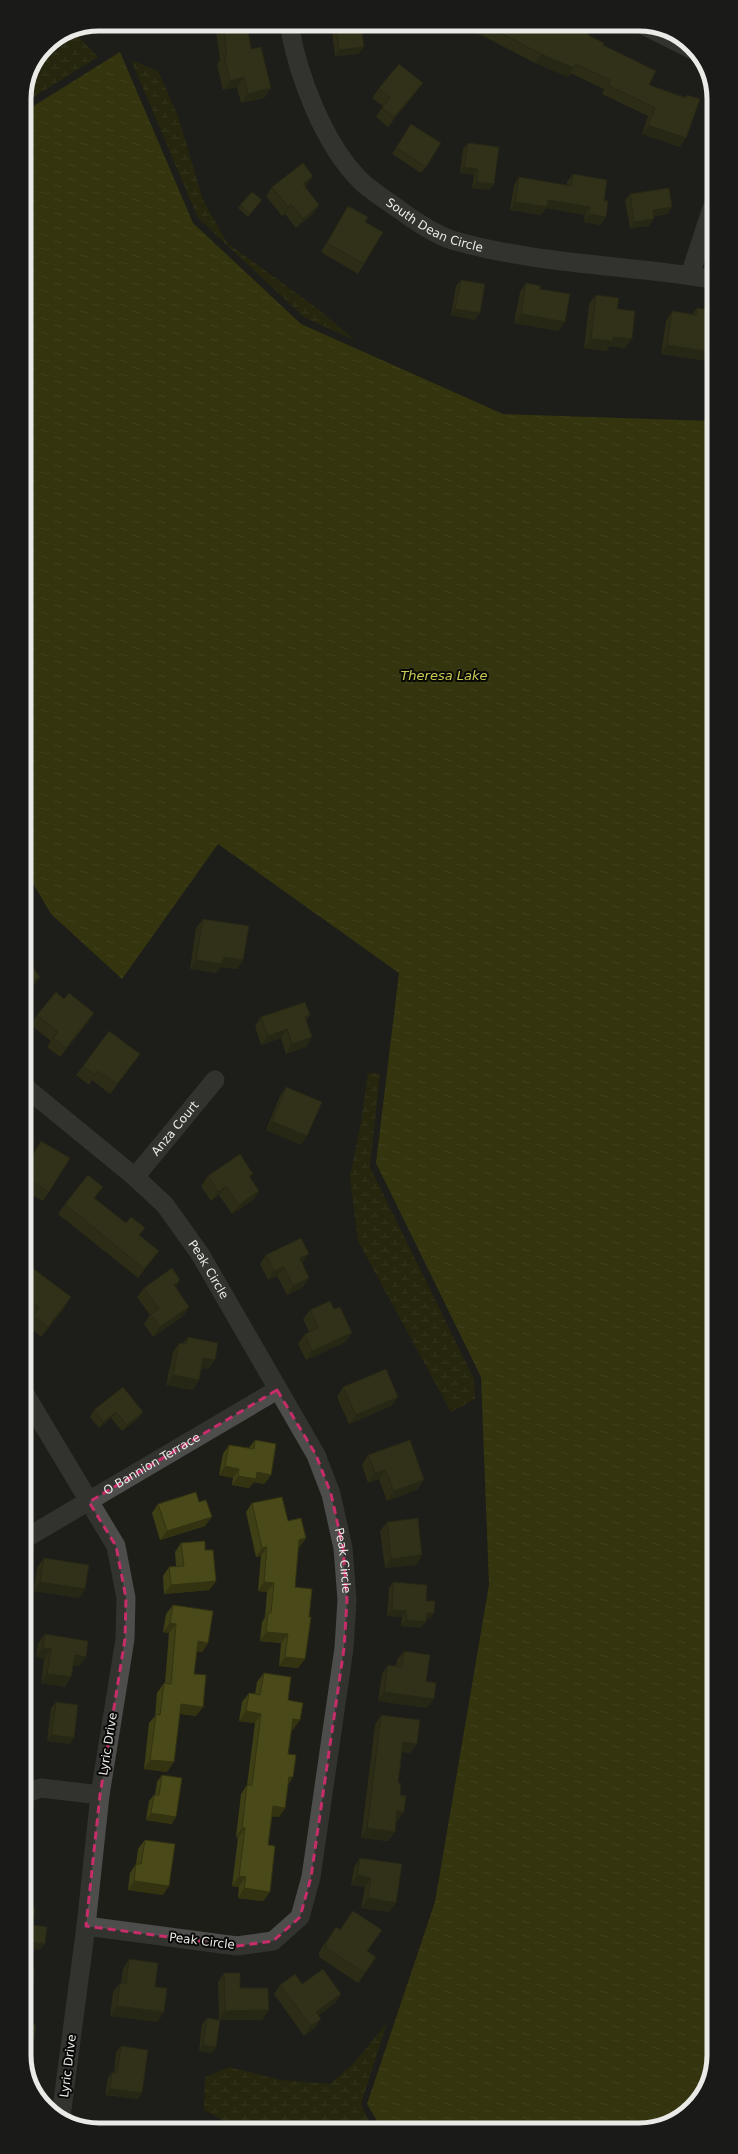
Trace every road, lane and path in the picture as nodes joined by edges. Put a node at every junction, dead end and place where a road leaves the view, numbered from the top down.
1 (290, 31) edge
2 (707, 223) edge
3 (690, 275) junction
4 (707, 278) edge
5 (215, 1080) dead end
6 (31, 1092) edge
7 (135, 1176) junction
8 (277, 1390) junction
9 (31, 1404) edge
10 (89, 1502) junction
11 (31, 1535) edge
12 (31, 1791) edge
13 (100, 1795) junction
14 (86, 1926) junction
15 (61, 2112) edge

1 - 3 street, South Dean Circle
2 - 3 street
3 - 4 street, South Dean Circle
5 - 7 street, Anza Court
6 - 7 street, Peak Circle
7 - 8 street, Peak Circle
8 - 10 street, O Bannion Terrace
8 - 14 street, Peak Circle
9 - 10 street, Lyric Drive
10 - 11 street, O Bannion Terrace
10 - 13 street, Lyric Drive
12 - 13 street
13 - 14 street, Lyric Drive
14 - 15 street, Lyric Drive

